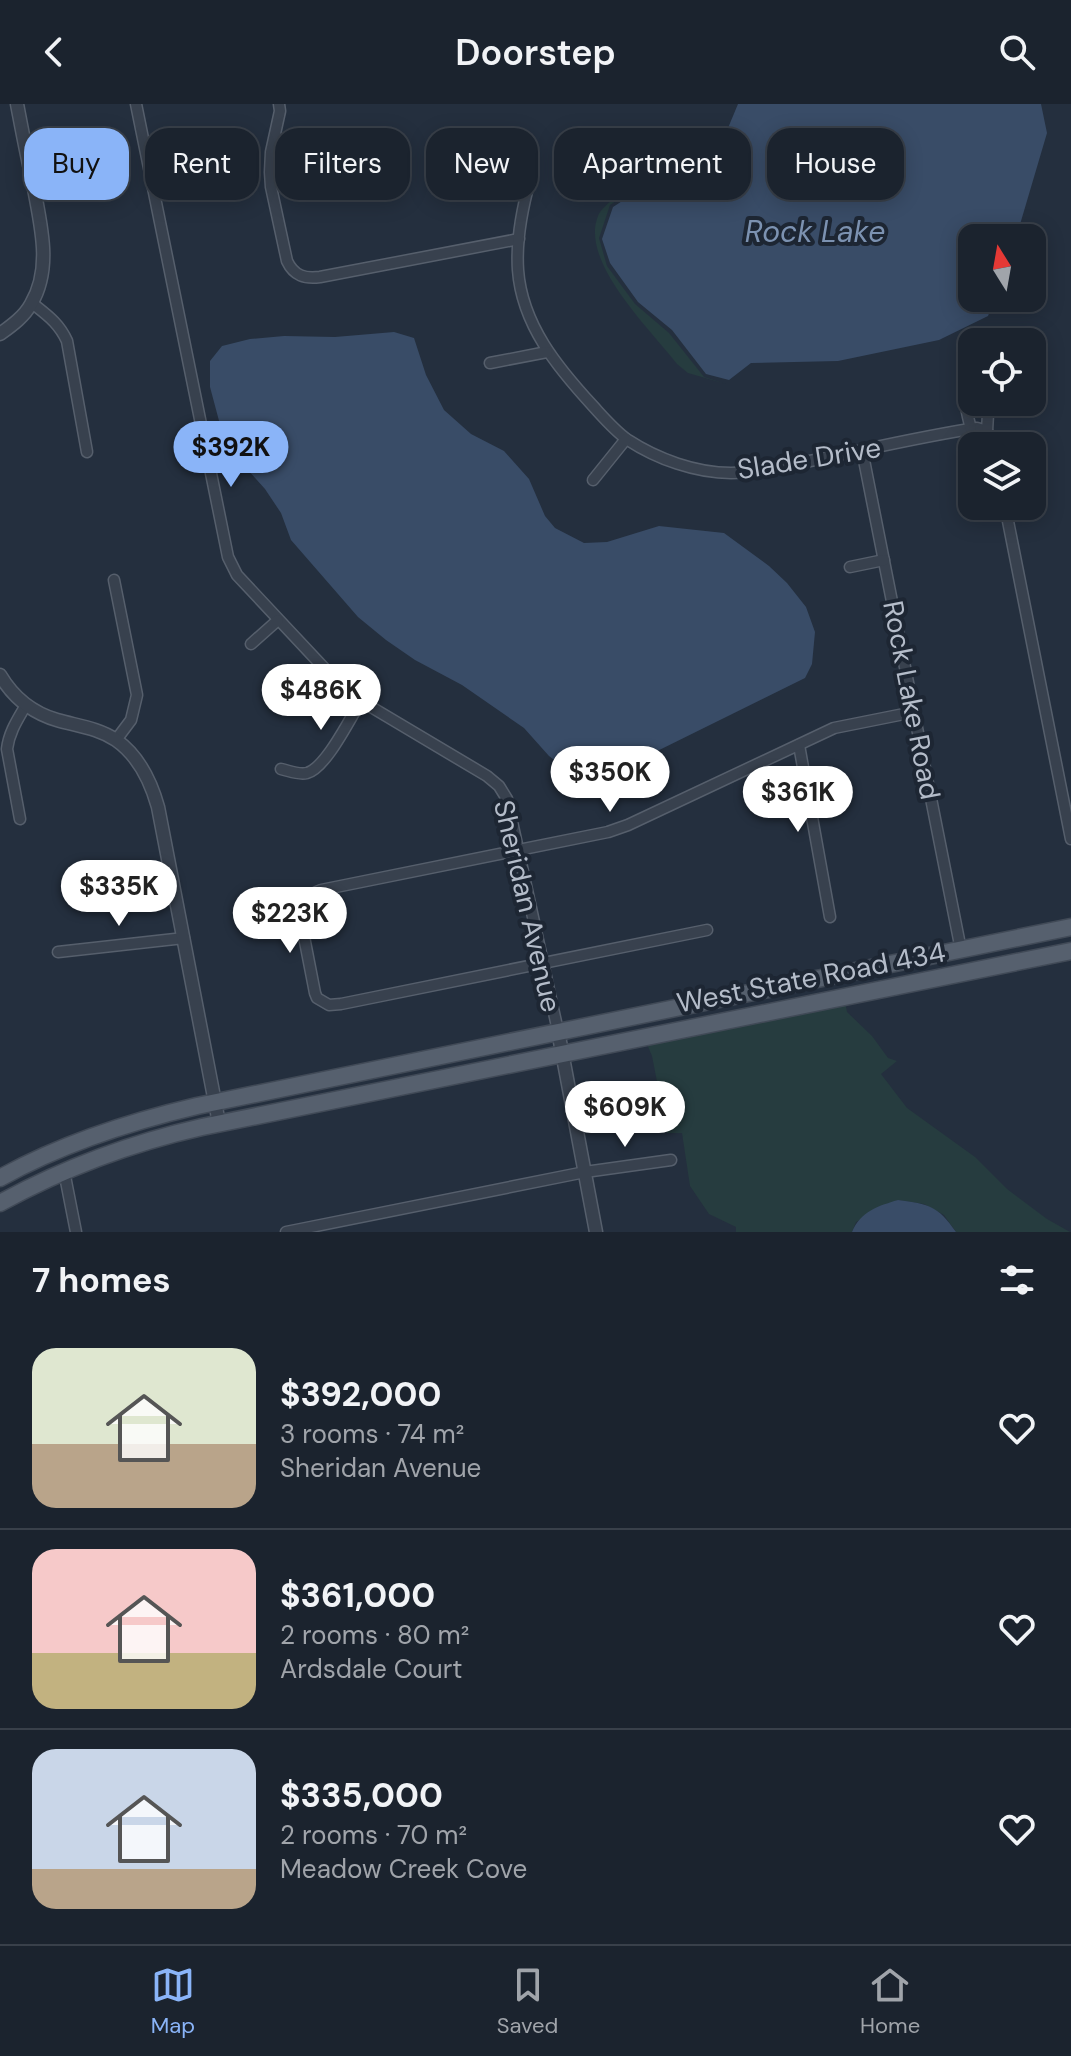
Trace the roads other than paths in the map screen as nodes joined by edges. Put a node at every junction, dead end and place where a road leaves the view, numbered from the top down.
1 (17, 104) edge
2 (136, 104) edge
3 (279, 104) edge
4 (524, 200) edge
5 (519, 239) junction
6 (32, 303) junction
7 (0, 334) edge
8 (547, 352) junction
9 (490, 363) dead end
10 (968, 416) edge
11 (988, 416) edge
12 (971, 429) junction
13 (987, 431) joint
14 (626, 439) junction
15 (862, 450) junction
16 (87, 452) dead end
17 (593, 480) dead end
18 (1008, 520) edge
19 (884, 560) junction
20 (850, 567) dead end
21 (114, 580) dead end
22 (278, 620) junction
23 (251, 644) dead end
24 (0, 675) edge
25 (361, 701) junction
26 (26, 705) junction
27 (914, 712) junction
28 (116, 740) junction
29 (799, 745) junction
30 (281, 769) dead end
31 (20, 819) dead end
32 (1071, 839) edge
33 (520, 851) junction
34 (830, 917) dead end
35 (1071, 927) edge
36 (707, 930) dead end
37 (184, 938) junction
38 (1071, 940) edge
39 (961, 950) junction
40 (1071, 951) edge
41 (58, 952) dead end
42 (543, 963) junction
43 (1009, 963) junction
44 (558, 1031) junction
45 (562, 1054) junction
46 (214, 1102) junction
47 (219, 1123) junction
48 (671, 1160) dead end
49 (64, 1171) junction
50 (585, 1172) junction
51 (0, 1178) edge
52 (0, 1203) edge
53 (76, 1232) edge
54 (286, 1232) edge
55 (596, 1232) edge

1 - 6 street
2 - 22 street, Sheridan Avenue
3 - 5 street
4 - 5 street, Slade Drive
5 - 8 street, Slade Drive
6 - 7 street
6 - 16 street
8 - 9 street
8 - 14 street, Slade Drive
10 - 12 street
11 - 13 street
12 - 13 street, Slade Drive
12 - 15 street, Slade Drive
14 - 15 street, Slade Drive
14 - 17 street
15 - 19 street, Rock Lake Road
18 - 32 street
19 - 20 street
19 - 27 street, Rock Lake Road
21 - 28 street
22 - 23 street
22 - 25 street, Sheridan Avenue
24 - 26 street
25 - 30 street
25 - 33 street, Sheridan Avenue
26 - 28 street
26 - 31 street
27 - 29 street
27 - 39 street, Rock Lake Road
28 - 37 street
29 - 33 street
29 - 34 street
33 - 42 street, Sheridan Avenue
33 - 42 street
35 - 39 main road
36 - 42 street
37 - 41 street
37 - 46 street
38 - 43 main road
39 - 44 main road
40 - 43 main road, West State Road 434
42 - 44 street, Sheridan Avenue
43 - 45 main road, West State Road 434
44 - 45 street
44 - 46 main road
45 - 47 main road, West State Road 434
45 - 50 street
46 - 47 street
46 - 51 main road
47 - 49 main road
48 - 50 street
49 - 52 main road
49 - 53 street
50 - 54 street
50 - 55 street

